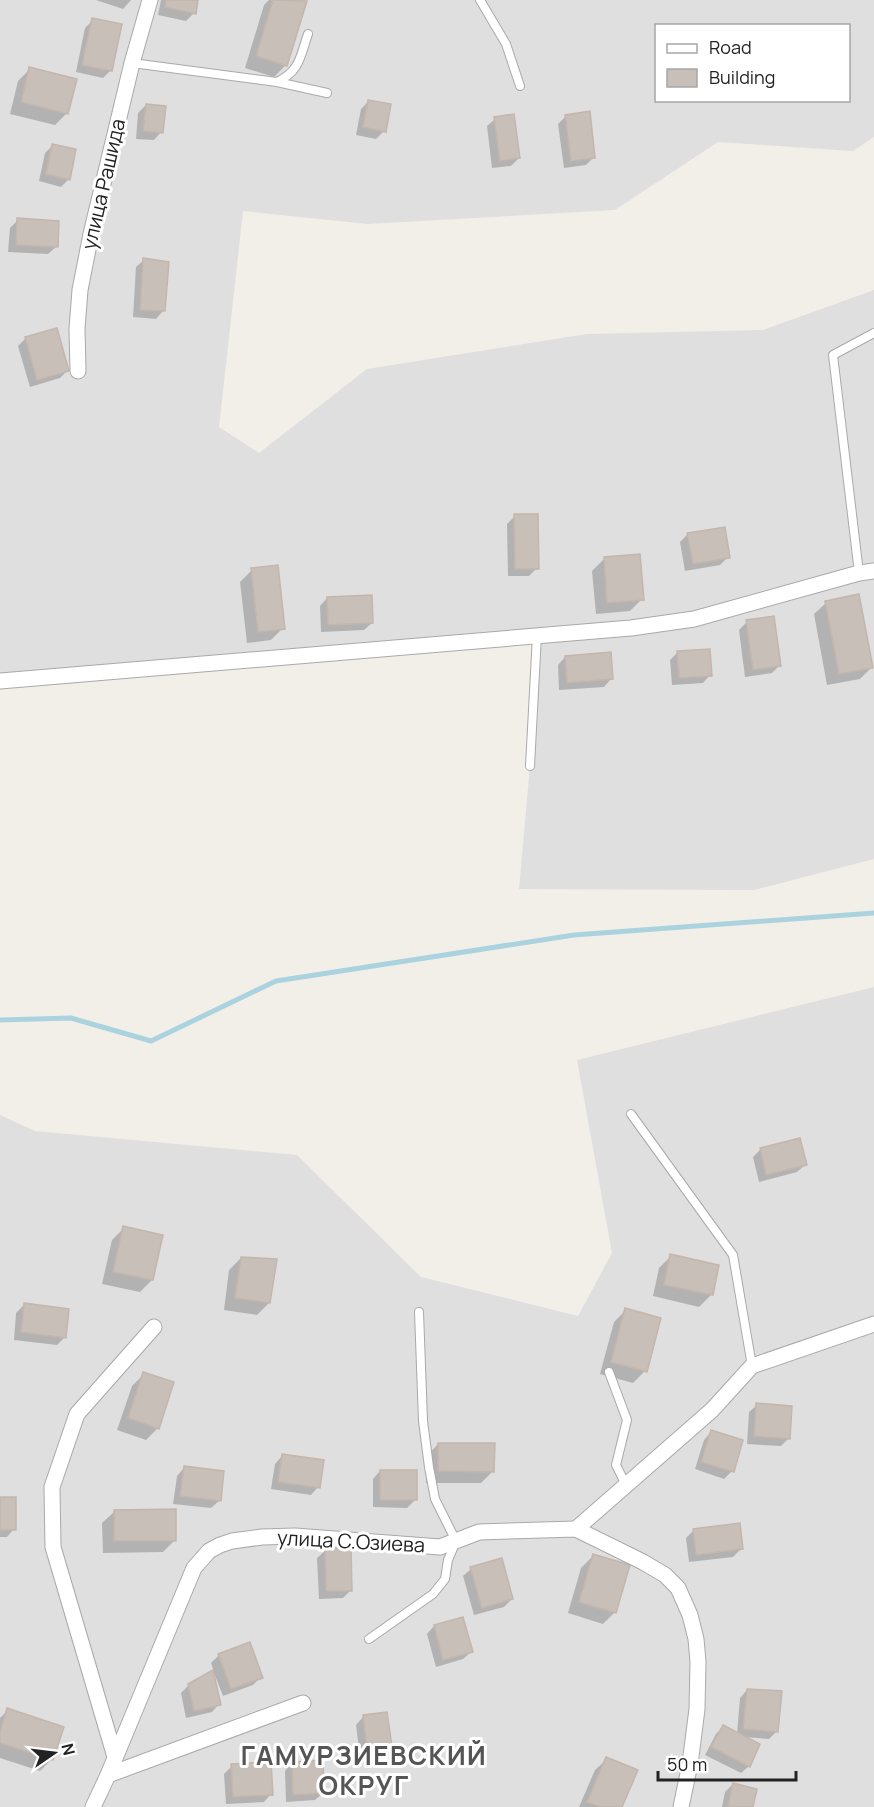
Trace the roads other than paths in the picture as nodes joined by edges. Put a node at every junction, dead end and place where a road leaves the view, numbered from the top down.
1 (150, 0) edge
2 (480, 0) edge
3 (308, 34) dead end
4 (132, 63) junction
5 (277, 82) junction
6 (520, 86) dead end
7 (327, 93) dead end
8 (874, 333) edge
9 (78, 371) dead end
10 (866, 572) edge
11 (537, 635) junction
12 (0, 681) edge
13 (530, 766) dead end
14 (632, 1114) dead end
15 (419, 1312) dead end
16 (874, 1324) edge
17 (154, 1327) dead end
18 (752, 1366) junction
19 (609, 1372) dead end
20 (626, 1485) junction
21 (576, 1529) junction
22 (456, 1541) junction
23 (369, 1639) dead end
24 (303, 1703) dead end
25 (115, 1757) junction
26 (108, 1775) junction
27 (93, 1807) edge
28 (681, 1807) edge

1 - 4 street, улица Рашида
2 - 6 lane
3 - 5 lane
4 - 5 lane
4 - 9 street, улица Рашида
5 - 7 lane
8 - 10 lane
10 - 11 street
11 - 12 street
11 - 13 lane
14 - 18 lane
15 - 22 lane
16 - 18 street
17 - 25 street
18 - 20 street
19 - 20 lane
20 - 21 street
21 - 22 street, улица С.Озиева
21 - 28 street, улица С.Озиева
22 - 23 lane
22 - 25 street, улица С.Озиева
24 - 26 street
25 - 26 street, улица С.Озиева
26 - 27 street, улица С.Озиева

